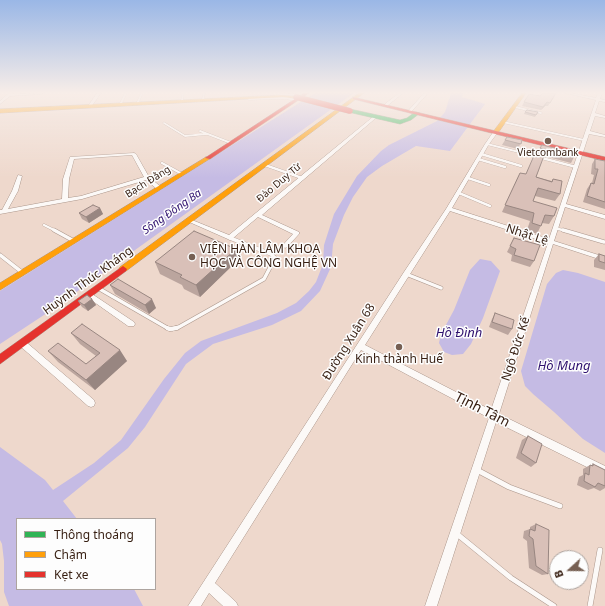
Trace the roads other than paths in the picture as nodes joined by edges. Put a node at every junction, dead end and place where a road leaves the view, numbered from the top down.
1 (263, 121) edge
2 (323, 121) edge
3 (370, 121) edge
4 (452, 121) edge
5 (502, 121) edge
6 (504, 121) edge
7 (591, 121) edge
8 (164, 123) dead end
9 (200, 131) dead end
10 (496, 132) junction
11 (206, 134) junction
12 (586, 136) junction
13 (605, 136) edge
14 (231, 143) junction
15 (487, 144) junction
16 (580, 152) junction
17 (480, 156) junction
18 (605, 158) edge
19 (162, 163) dead end
20 (264, 164) junction
21 (521, 166) dead end
22 (576, 166) junction
23 (505, 167) dead end
24 (182, 174) junction
25 (20, 176) dead end
26 (147, 178) junction
27 (302, 178) junction
28 (468, 178) junction
29 (489, 185) dead end
30 (159, 188) junction
31 (459, 193) junction
32 (65, 200) junction
33 (563, 205) junction
34 (490, 206) dead end
35 (449, 209) junction
36 (2, 212) edge
37 (258, 215) junction
38 (605, 217) edge
39 (190, 220) junction
40 (44, 225) dead end
41 (555, 228) junction
42 (230, 238) junction
43 (74, 241) junction
44 (551, 242) junction
45 (604, 242) edge
46 (285, 246) dead end
47 (0, 255) edge
48 (605, 259) edge
49 (23, 273) junction
50 (406, 274) junction
51 (0, 287) edge
52 (98, 288) junction
53 (440, 288) dead end
54 (89, 295) junction
55 (131, 324) dead end
56 (23, 344) junction
57 (360, 346) junction
58 (0, 360) edge
59 (91, 403) dead end
60 (494, 416) junction
61 (476, 469) junction
62 (605, 471) edge
63 (560, 506) dead end
64 (455, 533) junction
65 (600, 550) dead end
66 (209, 585) junction
67 (195, 605) edge
68 (232, 606) edge
69 (431, 606) edge
70 (554, 606) edge
71 (590, 606) edge

1 - 14 street, Bạch Đằng
2 - 20 street, Huỳnh Thúc Kháng
3 - 27 street, Đào Duy Từ
4 - 10 street
5 - 10 street, Đường Xuân 68
6 - 12 lane
7 - 12 street, Ngô Đức Kế
8 - 11 lane
9 - 11 lane
10 - 15 street, Đường Xuân 68
10 - 16 street
11 - 14 lane
12 - 13 street
12 - 16 street, Ngô Đức Kế
14 - 24 street, Bạch Đằng
15 - 17 street, Đường Xuân 68
15 - 22 lane
16 - 18 street
16 - 22 street, Ngô Đức Kế
17 - 21 lane
17 - 23 lane
17 - 28 street, Đường Xuân 68
19 - 24 lane
20 - 27 lane
20 - 39 street, Huỳnh Thúc Kháng
22 - 33 street, Ngô Đức Kế
24 - 30 street, Bạch Đằng
25 - 36 street
26 - 30 street
26 - 32 street
26 - 32 street
27 - 37 street, Đào Duy Từ
28 - 29 lane
28 - 31 street, Đường Xuân 68
30 - 43 street, Bạch Đằng
31 - 34 lane
31 - 35 street, Đường Xuân 68
32 - 36 street
33 - 38 street
33 - 41 street, Ngô Đức Kế
35 - 44 street, Nhật Lệ
35 - 50 street, Đường Xuân 68
37 - 42 street, Đào Duy Từ
37 - 46 street
39 - 42 street
39 - 52 street, Huỳnh Thúc Kháng
40 - 43 lane
41 - 44 street, Ngô Đức Kế
41 - 45 lane
42 - 52 lane
43 - 49 street, Bạch Đằng
44 - 48 street, Nhật Lệ
44 - 60 street, Ngô Đức Kế
47 - 49 lane
49 - 51 street, Bạch Đằng
50 - 53 lane
50 - 57 street, Đường Xuân 68
52 - 54 street, Huỳnh Thúc Kháng
54 - 55 street
54 - 56 street, Huỳnh Thúc Kháng
56 - 58 street, Huỳnh Thúc Kháng
56 - 59 street
57 - 60 street, Tịnh Tâm
57 - 66 street, Đường Xuân 68
60 - 61 street, Ngô Đức Kế
60 - 62 street, Tịnh Tâm
61 - 63 lane
61 - 64 street, Ngô Đức Kế
64 - 69 street, Ngô Đức Kế
64 - 70 lane
65 - 71 lane
66 - 67 street, Đường Xuân 68
66 - 68 street

